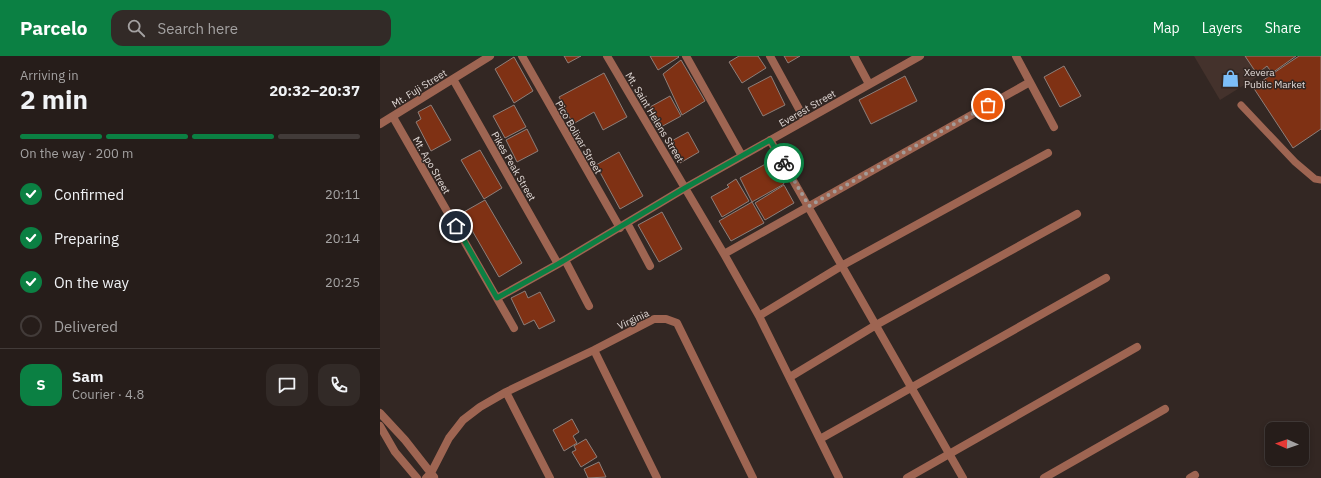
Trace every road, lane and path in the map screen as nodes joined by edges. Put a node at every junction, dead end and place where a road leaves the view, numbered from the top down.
1 (490, 56) edge
2 (522, 56) edge
3 (607, 56) edge
4 (686, 56) edge
5 (770, 56) edge
6 (854, 56) edge
7 (920, 56) edge
8 (1016, 56) edge
9 (453, 79) junction
10 (1030, 82) junction
11 (869, 84) junction
12 (1241, 105) dead end
13 (393, 117) junction
14 (805, 120) junction
15 (380, 124) edge
16 (1054, 127) dead end
17 (770, 140) junction
18 (1048, 153) dead end
19 (742, 156) junction
20 (1321, 180) edge
21 (685, 188) junction
22 (809, 206) junction
23 (1077, 214) dead end
24 (627, 223) junction
25 (620, 228) junction
26 (724, 254) junction
27 (562, 262) junction
28 (842, 265) junction
29 (650, 266) dead end
30 (1106, 278) dead end
31 (497, 298) junction
32 (589, 306) dead end
33 (759, 316) junction
34 (876, 325) junction
35 (514, 328) dead end
36 (1137, 347) dead end
37 (594, 350) junction
38 (790, 377) junction
39 (912, 388) junction
40 (506, 392) junction
41 (1165, 409) dead end
42 (380, 413) edge
43 (380, 426) edge
44 (820, 439) junction
45 (950, 454) junction
46 (431, 476) edge
47 (417, 478) edge
48 (550, 478) edge
49 (657, 478) edge
50 (753, 478) edge
51 (839, 478) edge
52 (907, 478) edge
53 (963, 478) edge
54 (1044, 478) edge

1 - 9 street, Mt. Fuji Street
2 - 25 street, Pico Bolivar Street
3 - 21 street, Mt. Saint Helens Street
4 - 19 street
5 - 14 street
6 - 11 street
7 - 11 street, Everest Street
8 - 10 street
9 - 13 street, Mt. Fuji Street
9 - 27 street, Pikes Peak Street
10 - 16 street
10 - 22 street
11 - 14 street, Everest Street
12 - 20 lane
13 - 15 street, Mt. Fuji Street
13 - 31 street, Mt. Apo Street
14 - 17 street, Everest Street
17 - 19 street, Everest Street
17 - 22 street
18 - 28 street
19 - 21 street, Everest Street
21 - 24 street, Everest Street
21 - 26 street, Mt. Saint Helens Street
22 - 26 street
22 - 28 street
23 - 34 street
24 - 25 street, Everest Street
24 - 29 street
25 - 27 street, Everest Street
26 - 33 street, Mt. Saint Helens Street
27 - 31 street, Everest Street
27 - 32 street, Pikes Peak Street
28 - 33 street
28 - 34 street
30 - 39 street
31 - 35 street, Mt. Apo Street
33 - 38 street, Mt. Saint Helens Street
34 - 38 street
34 - 39 street
36 - 45 street
37 - 40 street
37 - 49 street
37 - 50 street, Virginia
38 - 44 street, Mt. Saint Helens Street
39 - 44 street
39 - 45 street
40 - 46 street
40 - 48 street
41 - 54 street
42 - 46 street
43 - 47 street
44 - 51 street, Mt. Saint Helens Street
45 - 52 street
45 - 53 street

